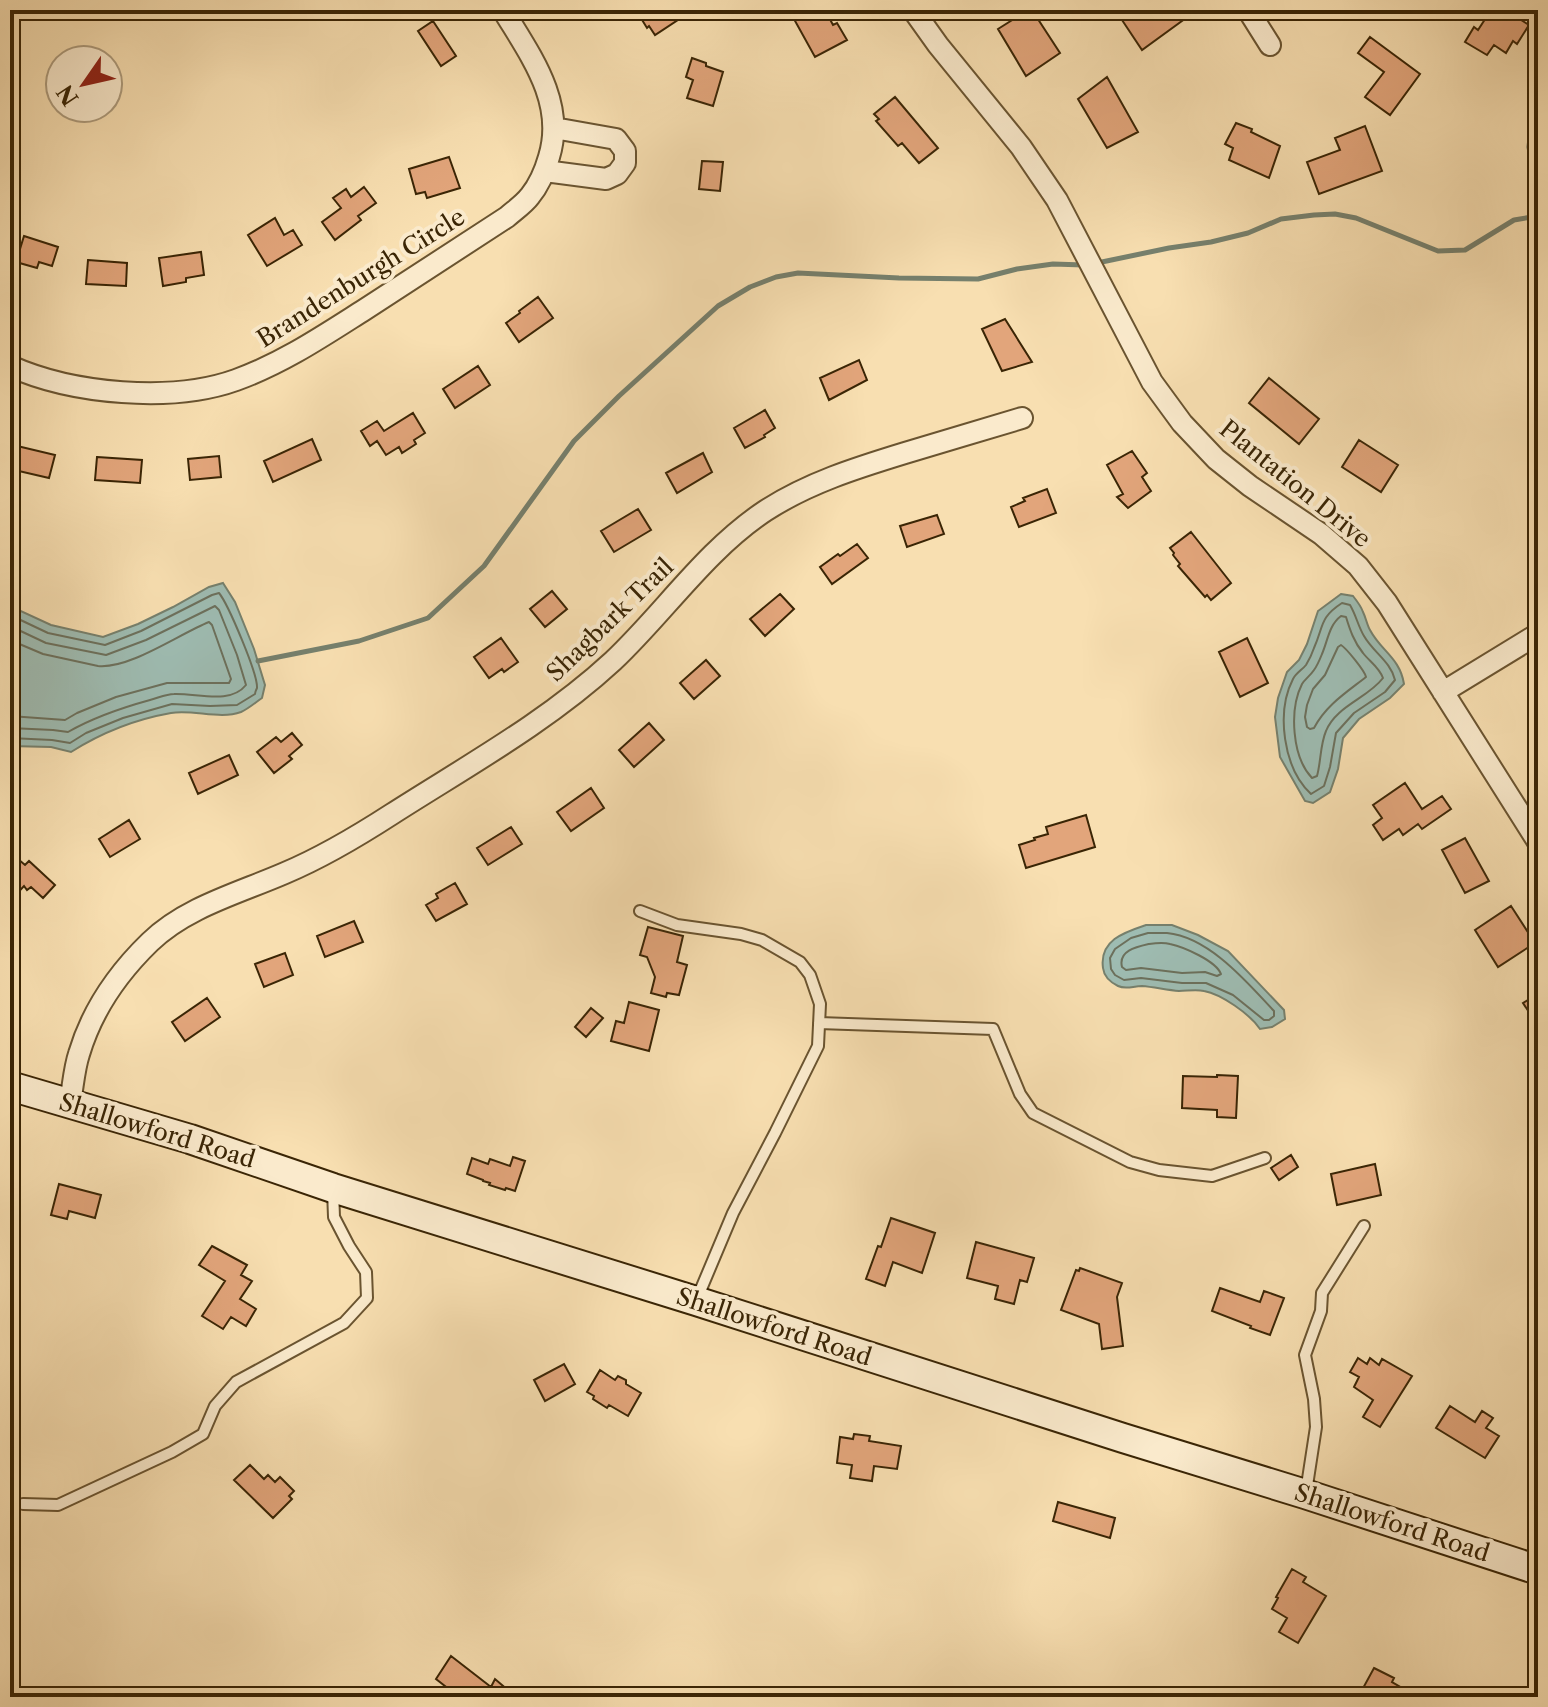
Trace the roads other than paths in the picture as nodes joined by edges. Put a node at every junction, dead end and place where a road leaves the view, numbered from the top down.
1 (503, 10) edge
2 (913, 10) edge
3 (1248, 10) edge
4 (1270, 45) dead end
5 (554, 128) junction
6 (545, 171) junction
7 (10, 366) edge
8 (1022, 418) dead end
9 (1538, 634) edge
10 (1443, 692) junction
11 (1538, 842) edge
12 (640, 911) dead end
13 (819, 1023) junction
14 (10, 1086) edge
15 (70, 1102) junction
16 (1265, 1158) dead end
17 (333, 1188) junction
18 (1364, 1226) dead end
19 (696, 1301) junction
20 (1305, 1494) junction
21 (23, 1504) dead end
22 (1538, 1570) edge

1 - 5 street, Brandenburgh Circle
2 - 10 street, Plantation Drive
3 - 4 street
5 - 6 street, Brandenburgh Circle
5 - 6 street
6 - 7 street, Brandenburgh Circle
8 - 15 street, Shagbark Trail
9 - 10 street
10 - 11 street, Plantation Drive
12 - 13 lane
13 - 16 lane
13 - 19 lane
14 - 15 street, Shallowford Road
15 - 17 street, Shallowford Road
17 - 19 street, Shallowford Road
17 - 21 lane
18 - 20 lane
19 - 20 street, Shallowford Road
20 - 22 street, Shallowford Road

